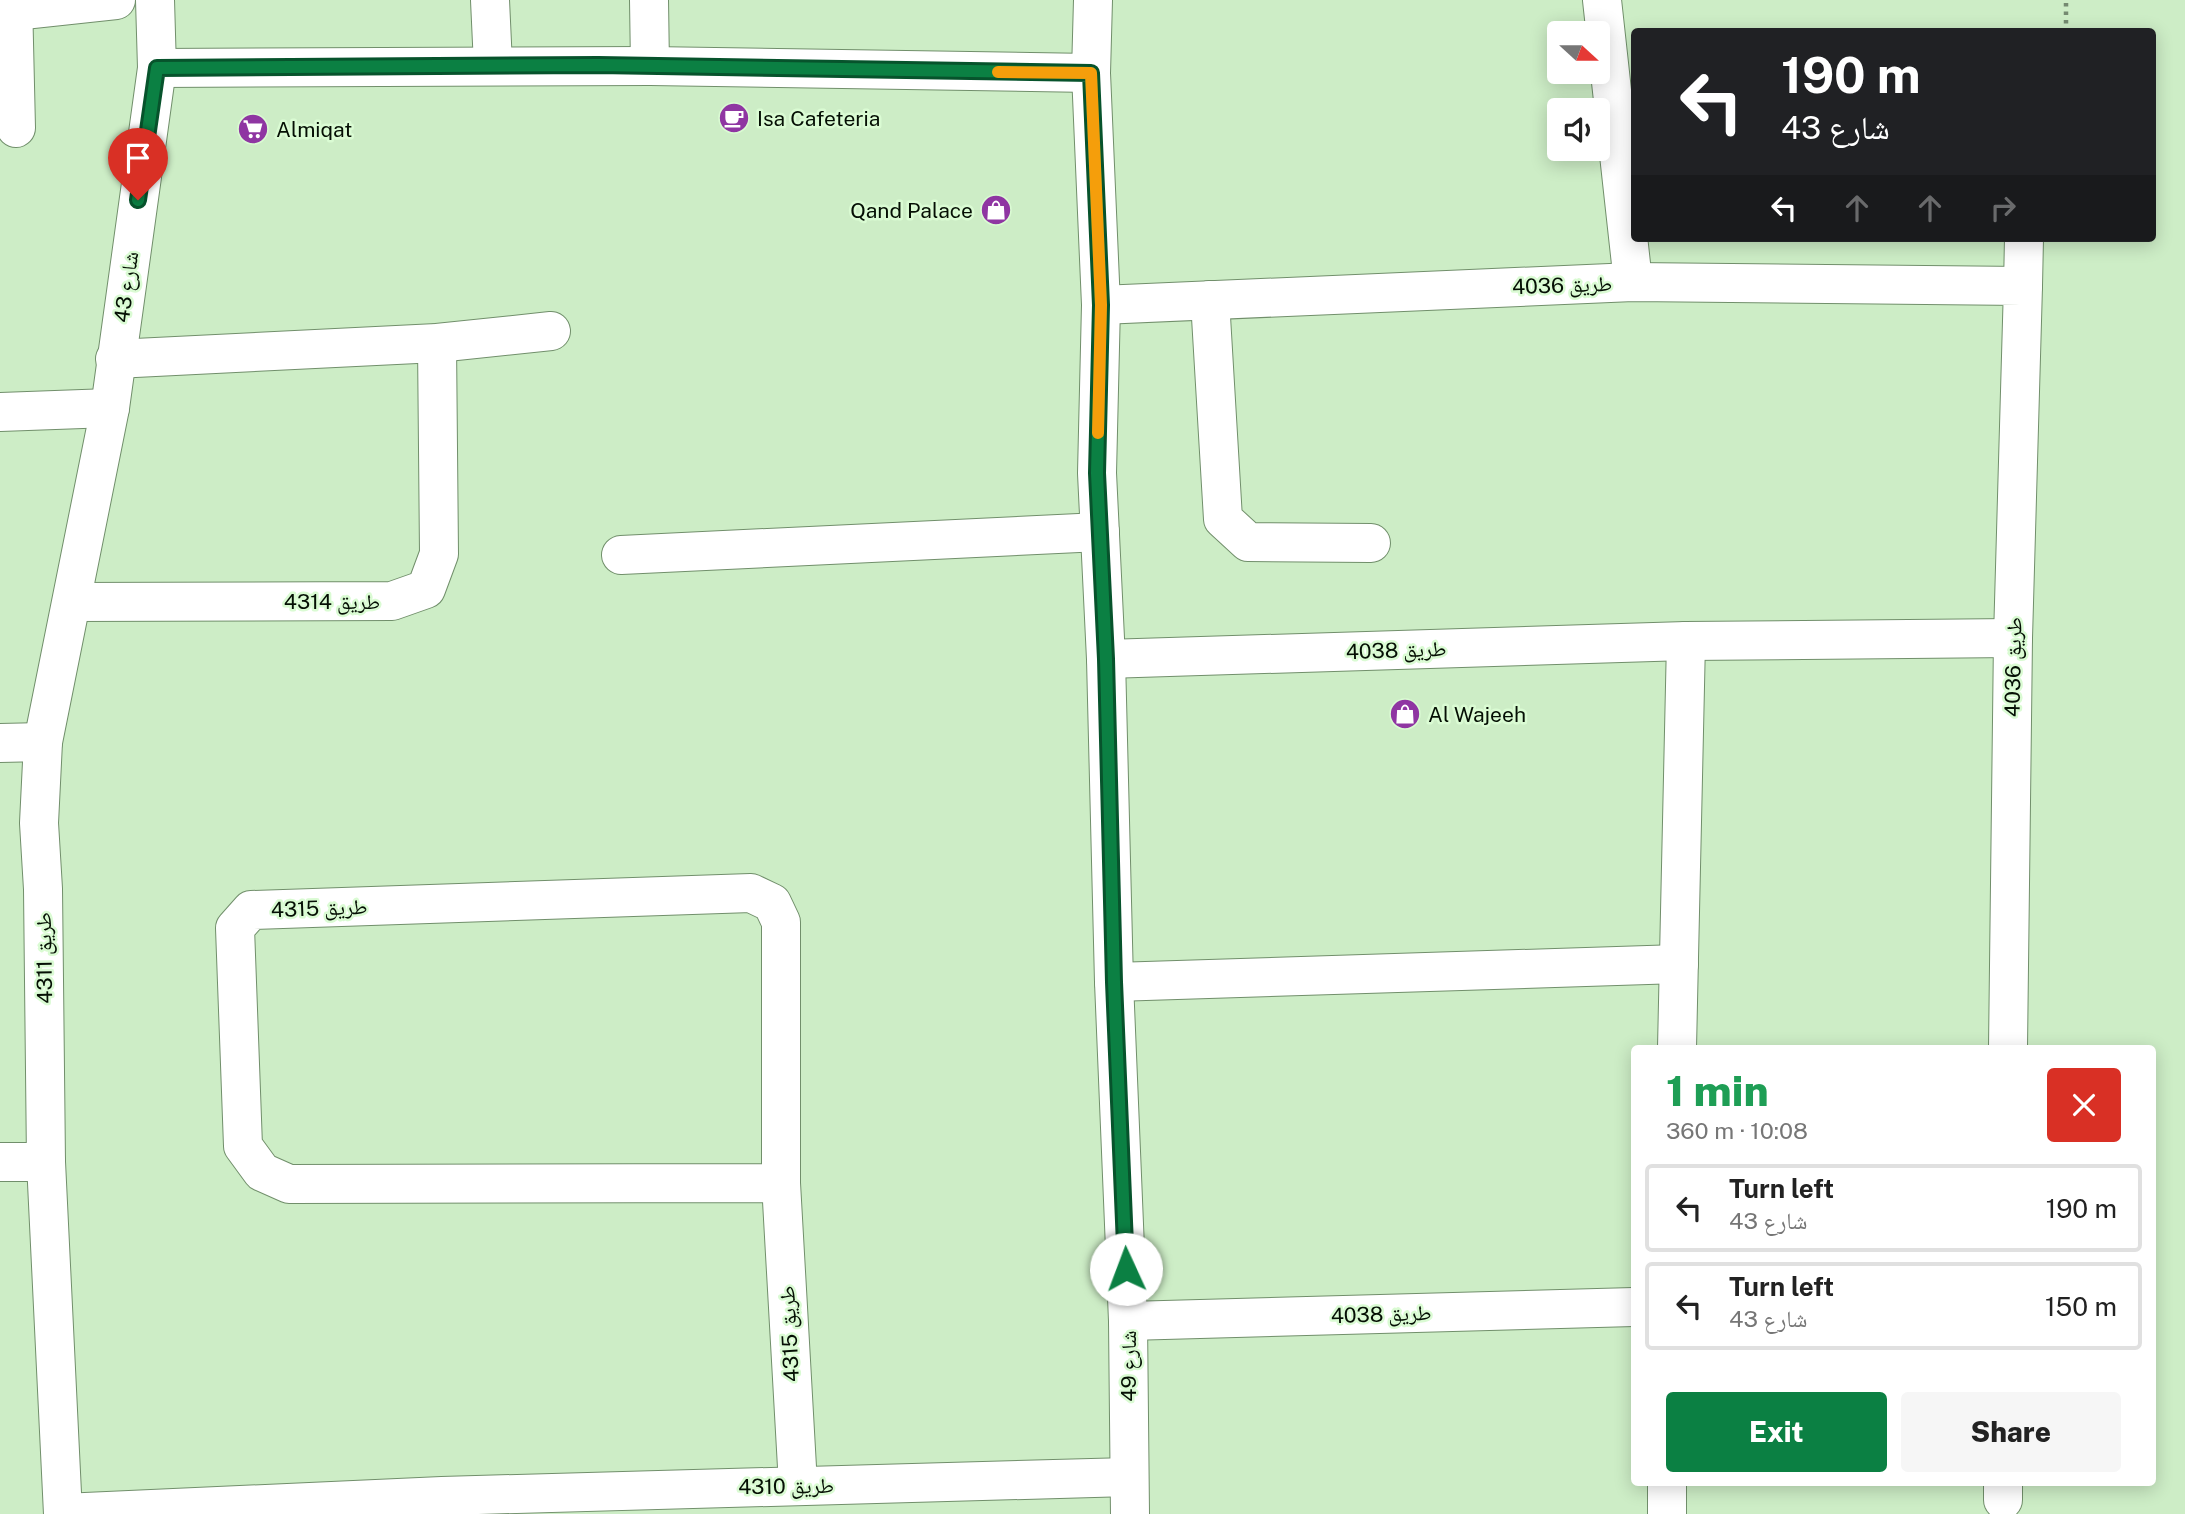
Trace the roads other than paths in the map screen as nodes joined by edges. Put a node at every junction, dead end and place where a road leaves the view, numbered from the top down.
1 (116, 0) edge
2 (155, 0) edge
3 (490, 0) edge
4 (649, 0) edge
5 (1093, 0) edge
6 (1602, 0) edge
7 (13, 6) edge
8 (493, 65) junction
9 (650, 66) junction
10 (157, 68) junction
11 (1091, 73) junction
12 (16, 128) dead end
13 (2024, 242) edge
14 (1633, 282) junction
15 (2023, 286) junction
16 (1210, 300) junction
17 (1101, 305) junction
18 (551, 331) dead end
19 (437, 343) junction
20 (115, 359) junction
21 (110, 408) junction
22 (0, 412) edge
23 (1100, 532) junction
24 (1371, 543) dead end
25 (621, 555) dead end
26 (72, 602) junction
27 (2013, 638) junction
28 (1686, 641) junction
29 (1106, 659) junction
30 (43, 742) junction
31 (0, 743) edge
32 (1679, 964) junction
33 (1114, 982) junction
34 (1677, 1045) edge
35 (2008, 1045) edge
36 (0, 1162) edge
37 (46, 1162) junction
38 (781, 1183) junction
39 (1631, 1307) edge
40 (1128, 1321) junction
41 (1129, 1477) junction
42 (798, 1485) junction
43 (1667, 1486) edge
44 (757, 1500) edge
45 (560, 1503) edge
46 (443, 1505) edge
47 (63, 1513) edge
48 (1130, 1514) edge
49 (1667, 1514) edge

1 - 7 street
2 - 10 street, شارع 43
3 - 8 street
4 - 9 street
5 - 11 street, شارع 49
6 - 14 street
7 - 12 street
8 - 9 street
8 - 10 street
9 - 11 street
10 - 20 street, شارع 43
11 - 17 street, شارع 49
13 - 15 street, طريق 4036
14 - 15 street, طريق 4036
14 - 16 street, طريق 4036
15 - 27 street, طريق 4036
16 - 17 street, طريق 4036
16 - 24 street
17 - 23 street, شارع 49
18 - 19 street
19 - 20 street
19 - 26 street, طريق 4314
20 - 21 street, شارع 43
21 - 22 street
21 - 26 street, طريق 4311
23 - 25 street
23 - 29 street, شارع 49
26 - 30 street, طريق 4311
27 - 28 street, طريق 4038
27 - 35 street, طريق 4036
28 - 29 street, طريق 4038
28 - 32 street
29 - 33 street, شارع 49
30 - 31 street
30 - 37 street, طريق 4311
32 - 33 street
32 - 34 street
33 - 40 street, شارع 49
36 - 37 street
37 - 47 street, طريق 4311
38 - 38 street, طريق 4315
38 - 42 street, طريق 4315
39 - 40 street, طريق 4038
40 - 41 street, شارع 49
41 - 42 street, طريق 4310
41 - 48 street, شارع 49
42 - 44 street, طريق 4310
43 - 49 street
44 - 45 street, طريق 4310
45 - 46 street, طريق 4310
46 - 47 street, طريق 4310

